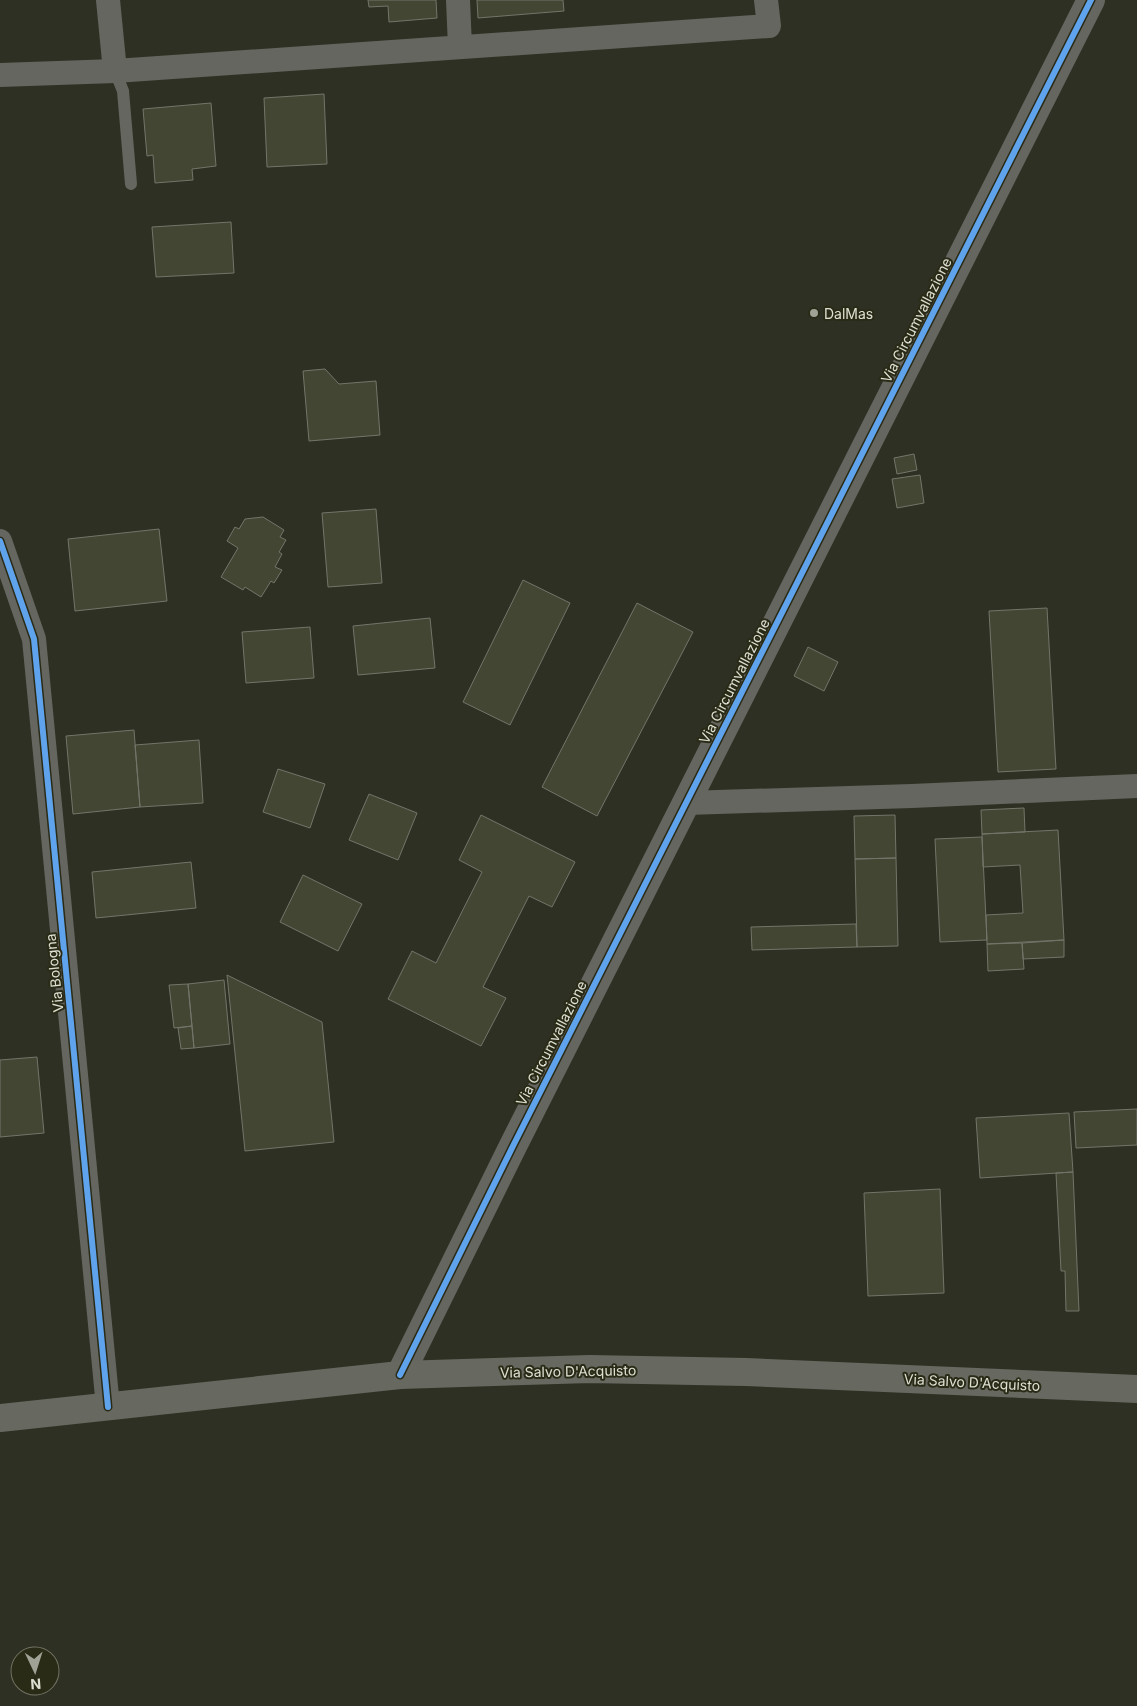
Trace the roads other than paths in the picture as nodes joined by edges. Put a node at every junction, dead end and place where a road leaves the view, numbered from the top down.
1 (108, 0) edge
2 (458, 0) edge
3 (766, 0) edge
4 (1091, 0) edge
5 (460, 47) junction
6 (115, 71) junction
7 (0, 75) edge
8 (132, 184) dead end
9 (0, 541) edge
10 (1137, 786) edge
11 (686, 802) junction
12 (400, 1374) junction
13 (1137, 1389) edge
14 (108, 1407) junction
15 (0, 1418) edge

1 - 6 street
2 - 5 street
3 - 5 street
4 - 11 street, Via Circumvallazione
5 - 6 street
6 - 7 street
6 - 8 lane
9 - 14 street, Via Bologna
10 - 11 street
11 - 12 street, Via Circumvallazione
12 - 13 main road, Via Salvo D'Acquisto
12 - 14 main road, Via Salvo D'Acquisto
14 - 15 main road, Via Salvo D'Acquisto

